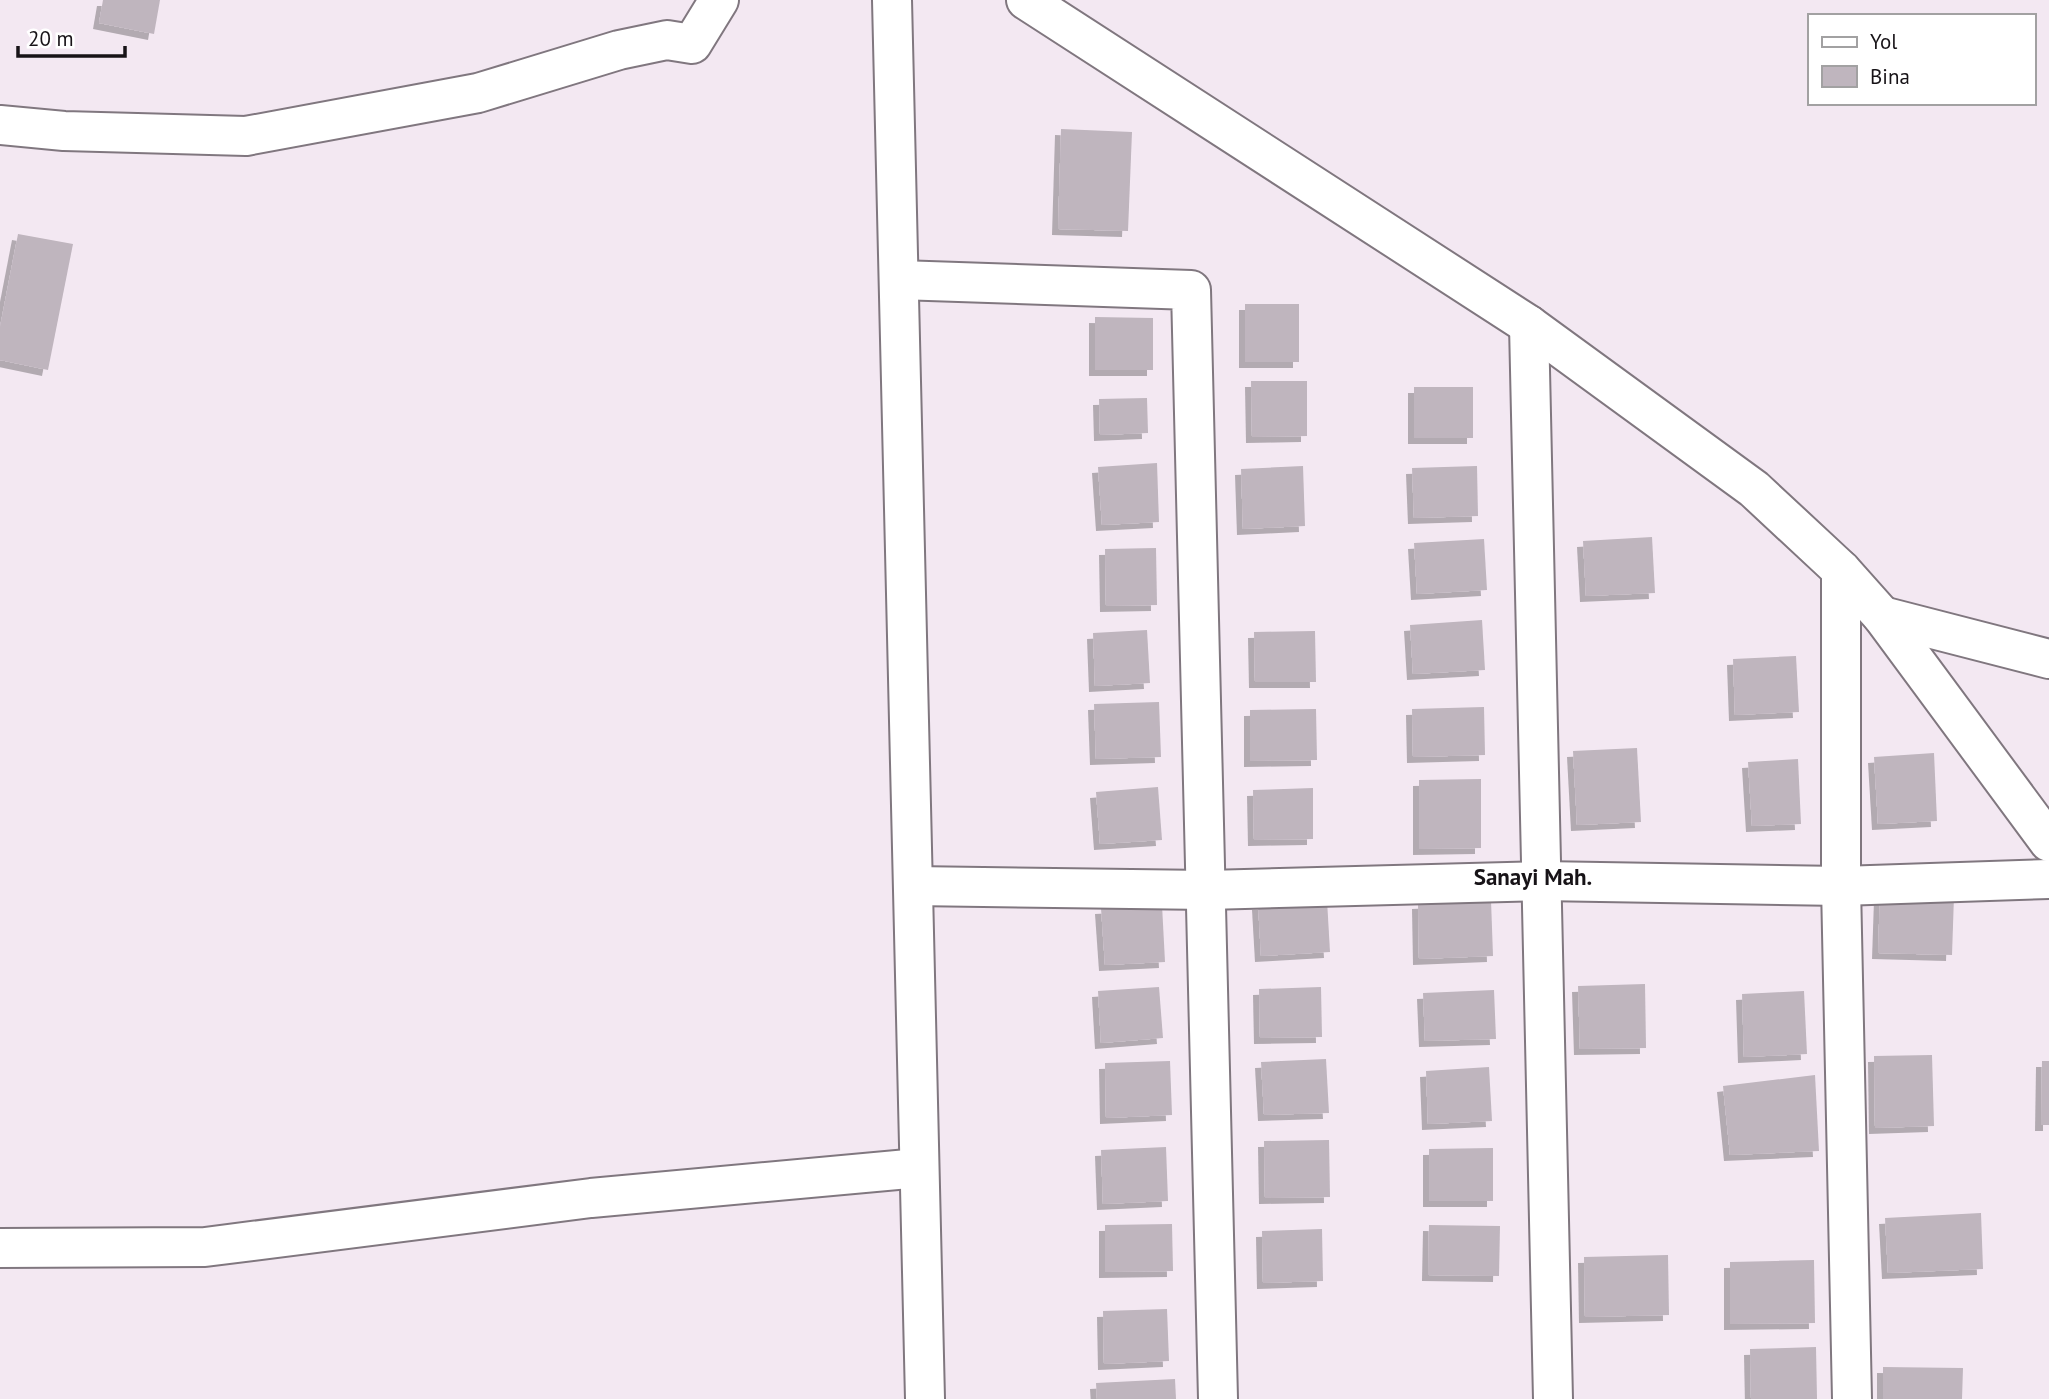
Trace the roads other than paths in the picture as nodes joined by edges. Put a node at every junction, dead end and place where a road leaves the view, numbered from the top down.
1 (719, 0) edge
2 (892, 0) edge
3 (1026, 0) edge
4 (0, 125) edge
5 (899, 279) junction
6 (1529, 325) junction
7 (1841, 570) junction
8 (1882, 615) junction
9 (2049, 659) edge
10 (2049, 842) edge
11 (2049, 879) edge
12 (1541, 881) junction
13 (913, 886) junction
14 (1841, 886) junction
15 (1208, 890) junction
16 (919, 1168) junction
17 (0, 1248) edge
18 (925, 1399) edge
19 (1218, 1399) edge
20 (1553, 1399) edge
21 (1852, 1399) edge

1 - 4 street
2 - 5 street
3 - 6 street
5 - 13 street
5 - 15 street
6 - 7 street
6 - 12 street
7 - 8 street
7 - 14 street
8 - 9 street
8 - 10 street
11 - 14 street
12 - 14 street
12 - 15 street
12 - 20 street
13 - 15 street
13 - 16 street
14 - 21 street
15 - 19 street
16 - 17 street
16 - 18 street

